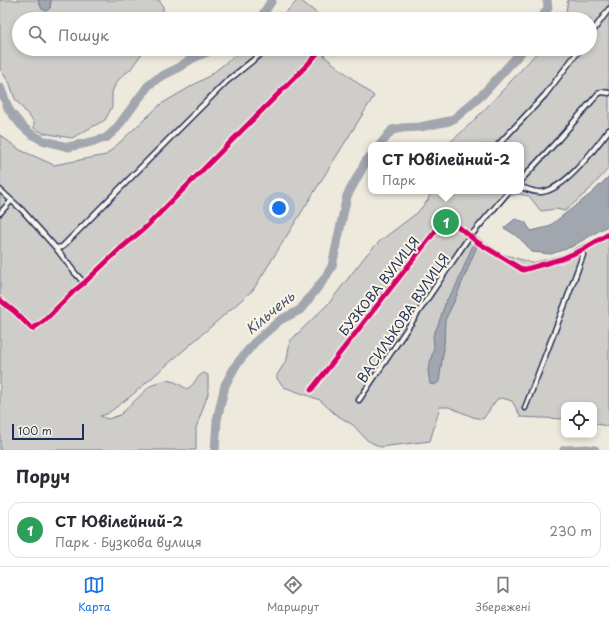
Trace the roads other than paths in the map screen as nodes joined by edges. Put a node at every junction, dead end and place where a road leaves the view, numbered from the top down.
1 (609, 9) edge
2 (597, 25) edge
3 (258, 56) edge
4 (315, 56) edge
5 (575, 56) edge
6 (609, 93) edge
7 (609, 130) edge
8 (501, 142) edge
9 (524, 177) edge
10 (524, 188) edge
11 (0, 190) edge
12 (506, 194) edge
13 (11, 201) junction
14 (0, 212) edge
15 (609, 234) edge
16 (471, 236) junction
17 (56, 248) junction
18 (582, 250) junction
19 (84, 283) junction
20 (0, 300) edge
21 (311, 390) dead end
22 (359, 400) dead end
23 (525, 408) dead end

1 - 2 street
3 - 17 street
4 - 19 street
5 - 8 street
6 - 9 street
7 - 10 street
11 - 13 street
12 - 16 street, ВАСИЛЬКОВА ВУЛИЦЯ
13 - 14 street
13 - 17 street
15 - 18 street
16 - 18 street, БУЗКОВА ВУЛИЦЯ
16 - 21 street, БУЗКОВА ВУЛИЦЯ
16 - 22 street, ВАСИЛЬКОВА ВУЛИЦЯ
17 - 19 street
18 - 23 street
19 - 20 street

